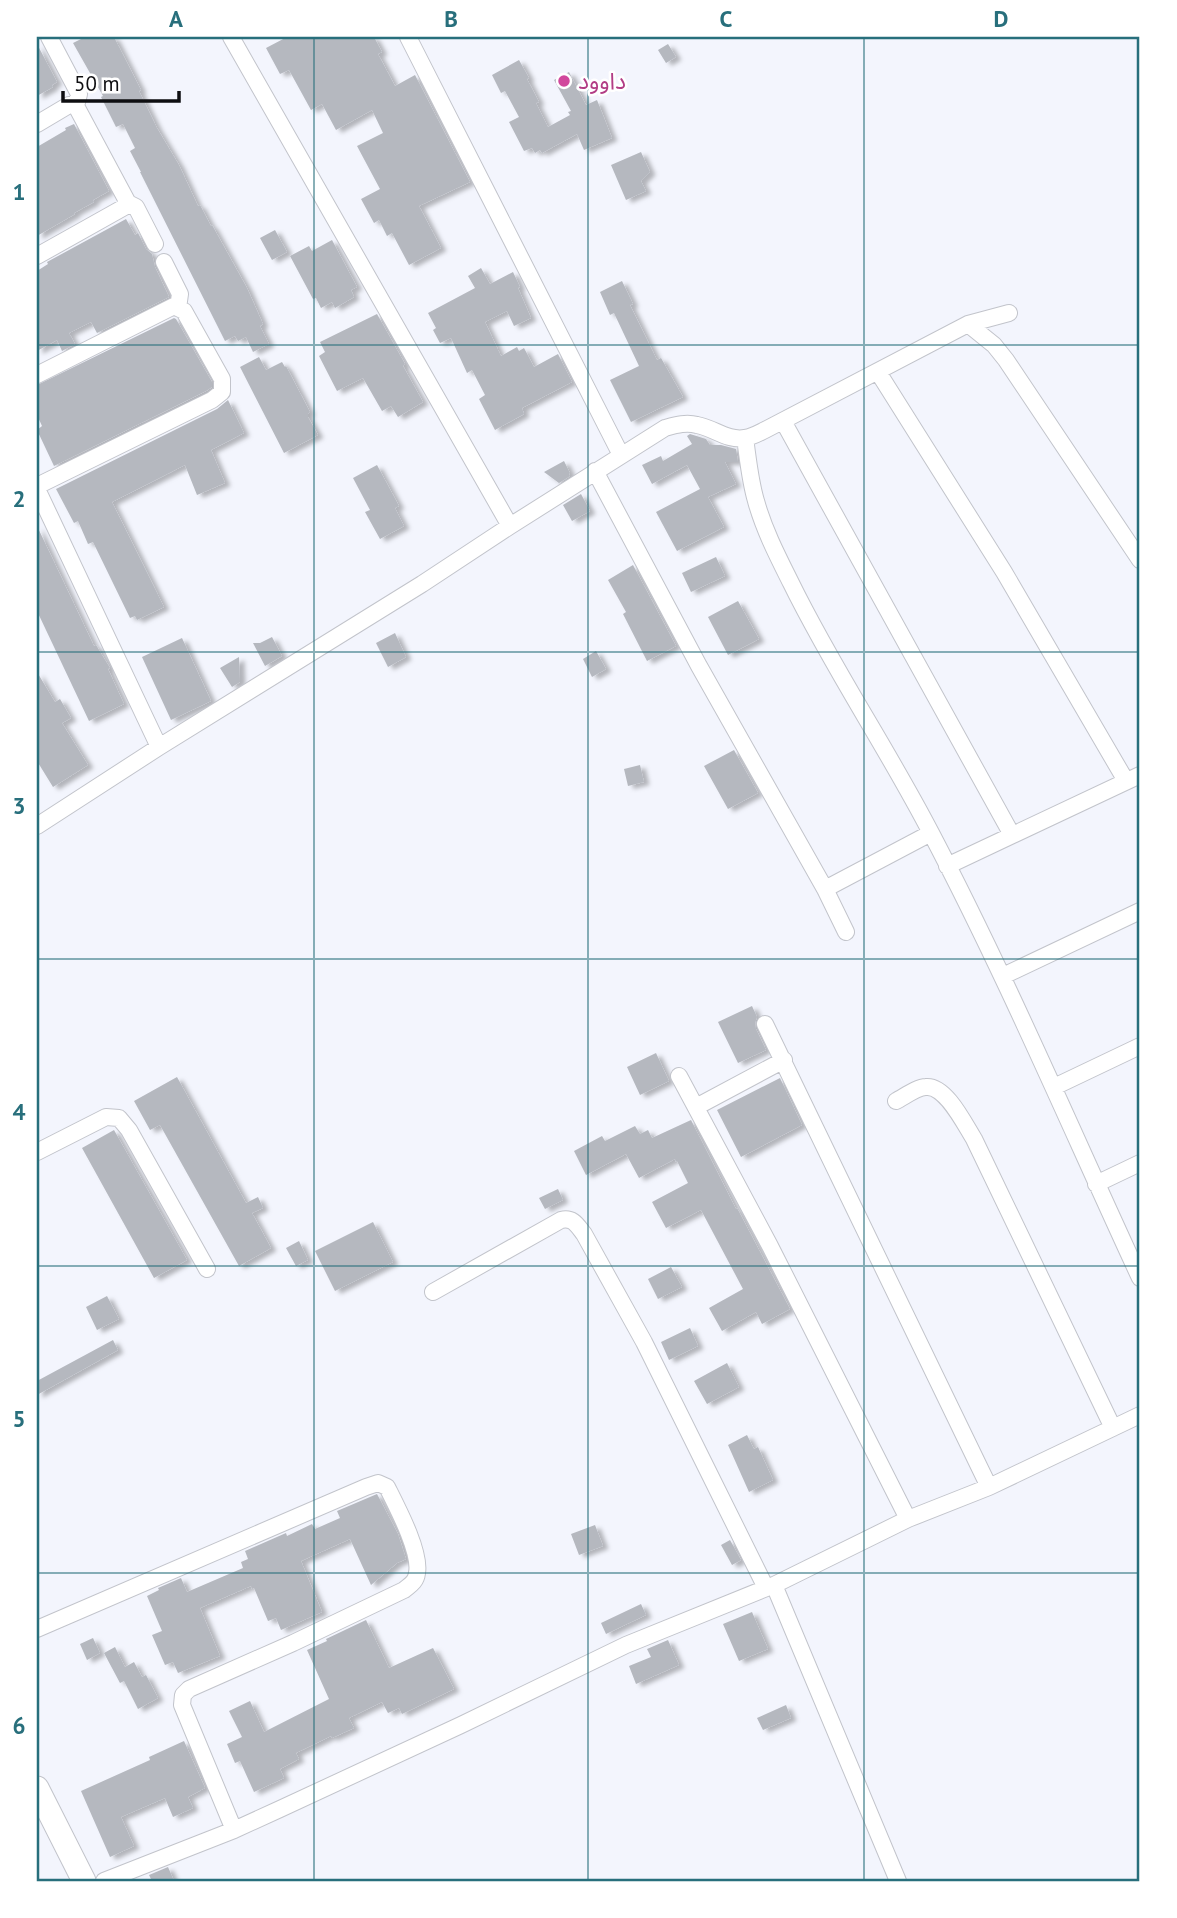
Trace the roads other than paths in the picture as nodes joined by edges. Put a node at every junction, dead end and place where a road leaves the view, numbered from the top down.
1 (49, 37) edge
2 (231, 37) edge
3 (408, 37) edge
4 (76, 106) junction
5 (37, 124) edge
6 (128, 202) junction
7 (155, 244) dead end
8 (37, 256) edge
9 (164, 262) dead end
10 (178, 308) junction
11 (1009, 313) dead end
12 (968, 324) junction
13 (878, 372) junction
14 (37, 375) edge
15 (783, 421) junction
16 (745, 439) junction
17 (621, 455) junction
18 (596, 471) junction
19 (37, 487) edge
20 (510, 526) junction
21 (1140, 559) edge
22 (159, 747) junction
23 (1133, 778) edge
24 (38, 823) edge
25 (931, 833) junction
26 (1012, 835) junction
27 (947, 866) junction
28 (825, 889) junction
29 (1140, 911) edge
30 (846, 932) dead end
31 (1003, 976) junction
32 (765, 1024) dead end
33 (1140, 1046) edge
34 (784, 1060) junction
35 (679, 1076) dead end
36 (1054, 1087) junction
37 (896, 1101) dead end
38 (696, 1107) junction
39 (37, 1152) edge
40 (1140, 1163) edge
41 (1096, 1184) junction
42 (207, 1269) dead end
43 (1140, 1278) edge
44 (433, 1292) dead end
45 (1140, 1415) edge
46 (1113, 1428) junction
47 (989, 1487) junction
48 (908, 1519) junction
49 (770, 1586) junction
50 (37, 1629) edge
51 (37, 1788) edge
52 (234, 1830) junction
53 (84, 1881) edge
54 (104, 1881) edge
55 (898, 1881) edge

1 - 4 street
2 - 20 street
3 - 17 street
4 - 5 street
4 - 6 street
6 - 7 street
6 - 8 street
9 - 10 street
10 - 14 street
10 - 19 street
11 - 12 street
12 - 13 street
12 - 21 street
13 - 15 street
13 - 23 street
15 - 16 street
15 - 26 street
16 - 17 street
16 - 25 street
17 - 18 street
18 - 20 street
18 - 28 street
19 - 22 street
20 - 22 street
22 - 24 street
23 - 26 street
25 - 27 street
25 - 28 street
26 - 27 street
27 - 31 street
28 - 30 street
29 - 31 street
31 - 36 street
32 - 34 street
33 - 36 street
34 - 38 street
34 - 47 street
35 - 38 street
36 - 41 street
37 - 46 street
38 - 48 street
39 - 42 street
40 - 41 street
41 - 43 street
44 - 49 street
45 - 46 street
46 - 47 street
47 - 48 street
48 - 49 street
49 - 52 street
49 - 55 street
50 - 52 street
51 - 53 main road
52 - 54 street

